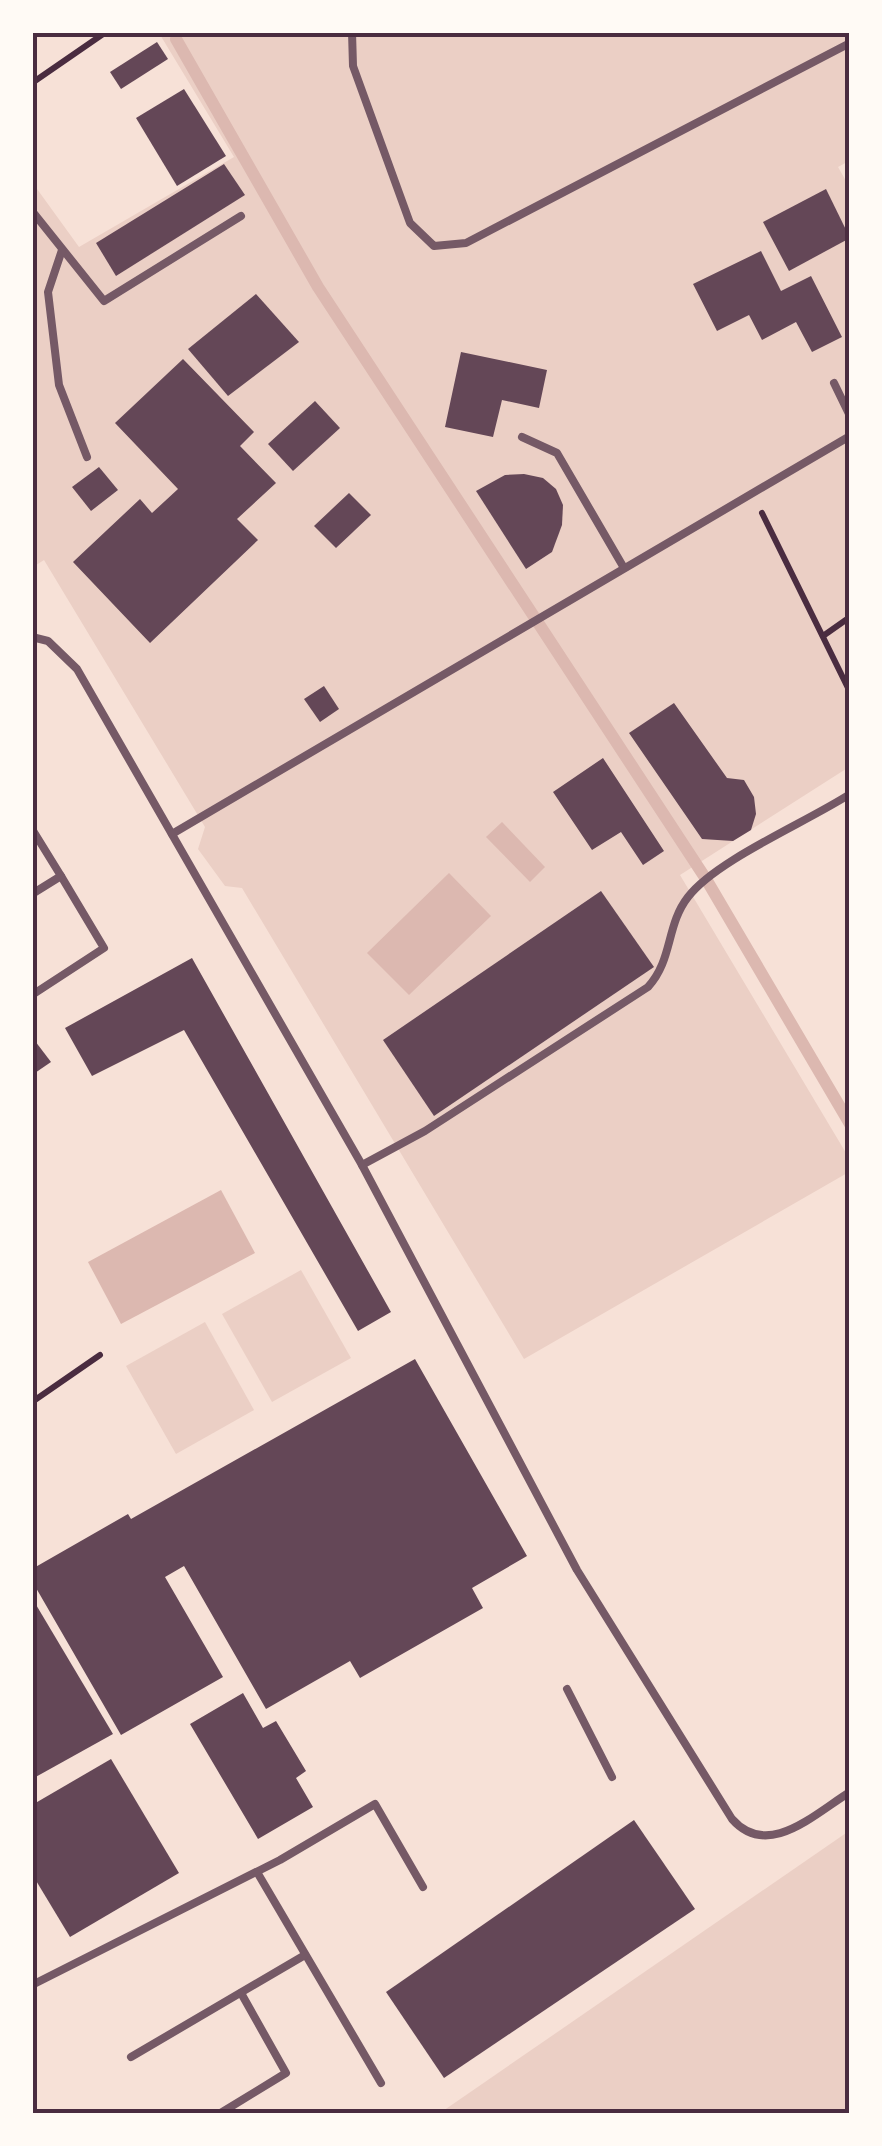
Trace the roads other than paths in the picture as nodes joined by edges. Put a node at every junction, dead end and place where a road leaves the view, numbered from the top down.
1 (352, 32) edge
2 (850, 43) edge
3 (32, 211) edge
4 (242, 216) dead end
5 (62, 250) junction
6 (834, 383) dead end
7 (850, 416) edge
8 (850, 436) edge
9 (522, 437) dead end
10 (87, 457) dead end
11 (624, 568) junction
12 (32, 637) edge
13 (850, 794) edge
14 (32, 829) edge
15 (172, 834) junction
16 (61, 876) junction
17 (32, 894) edge
18 (32, 995) edge
19 (362, 1164) junction
20 (567, 1688) dead end
21 (612, 1777) dead end
22 (850, 1792) edge
23 (256, 1872) junction
24 (423, 1887) dead end
25 (305, 1955) junction
26 (32, 1985) edge
27 (242, 1993) junction
28 (131, 2058) dead end
29 (381, 2084) dead end
30 (219, 2114) edge

1 - 2 lane
3 - 5 lane
4 - 5 lane
5 - 10 lane
6 - 7 lane
8 - 11 lane
9 - 11 lane
11 - 15 lane
12 - 15 lane
13 - 19 lane
14 - 16 lane
15 - 19 lane
16 - 17 lane
16 - 18 lane
19 - 22 lane
20 - 21 lane
23 - 24 lane
23 - 25 lane
23 - 26 lane
25 - 27 lane
25 - 29 lane
27 - 28 lane
27 - 30 lane

